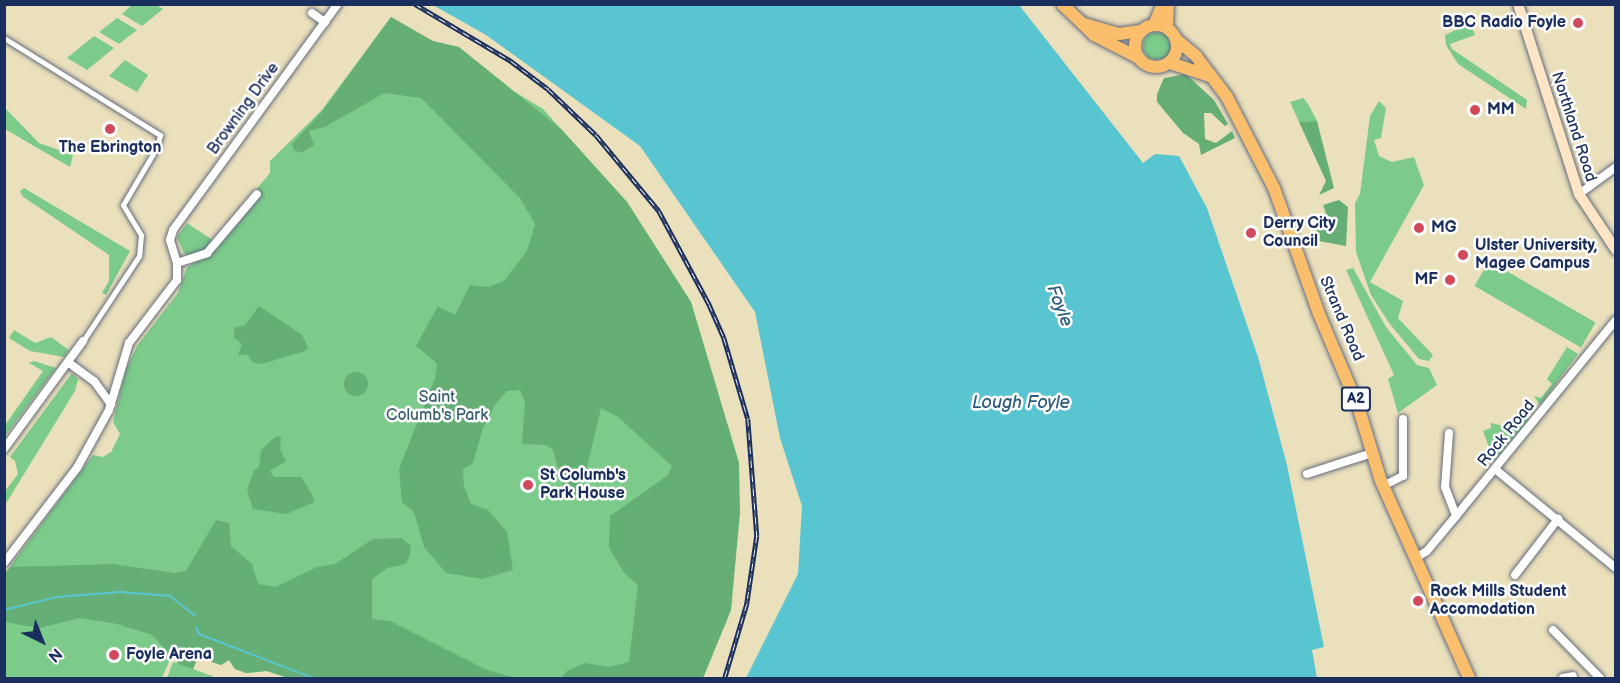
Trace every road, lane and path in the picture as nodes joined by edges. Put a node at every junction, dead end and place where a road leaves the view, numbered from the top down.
1 (338, 4) edge
2 (1062, 4) edge
3 (1163, 4) edge
4 (1168, 4) edge
5 (1518, 4) edge
6 (312, 13) dead end
7 (325, 22) junction
8 (1084, 24) junction
9 (1154, 25) junction
10 (1167, 27) junction
11 (1141, 31) junction
12 (4, 38) edge
13 (1177, 40) junction
14 (1139, 58) junction
15 (1170, 63) junction
16 (1214, 78) junction
17 (1616, 167) edge
18 (257, 194) dead end
19 (1579, 194) junction
20 (1616, 250) edge
21 (177, 263) junction
22 (1616, 320) edge
23 (83, 341) joint
24 (69, 363) junction
25 (111, 404) junction
26 (1403, 419) dead end
27 (1449, 433) dead end
28 (4, 449) edge
29 (1372, 453) junction
30 (1496, 469) junction
31 (1308, 474) dead end
32 (1383, 486) junction
33 (1456, 516) junction
34 (1558, 519) junction
35 (1414, 559) junction
36 (4, 563) edge
37 (1616, 568) edge
38 (1515, 575) dead end
39 (1553, 630) dead end
40 (1573, 676) dead end
41 (1469, 678) edge
42 (1563, 678) edge
43 (1600, 678) edge

1 - 7 street, Browning Drive
2 - 8 main road
3 - 9 main road
4 - 10 main road
5 - 19 main road, Northland Road
6 - 7 street
7 - 21 street, Browning Drive
8 - 11 main road
8 - 14 main road
9 - 10 main road
9 - 11 main road
10 - 13 main road, A2
11 - 14 main road
12 - 23 street
13 - 15 main road
13 - 16 main road, Strand Road / A2
14 - 15 main road
15 - 16 main road
16 - 29 main road, Strand Road / A2
17 - 19 street
18 - 21 street
19 - 20 main road, Northland Road
21 - 25 street
22 - 30 street, Rock Road
23 - 24 street
24 - 25 street
24 - 28 street
25 - 36 street
26 - 32 street
27 - 33 street
29 - 31 street
29 - 32 main road, Strand Road / A2
30 - 33 street, Rock Road
30 - 34 street
32 - 35 main road, Strand Road / A2
33 - 35 street, Rock Road
34 - 37 street
34 - 38 street
35 - 41 main road, Strand Road / A2
39 - 43 street
40 - 42 street

